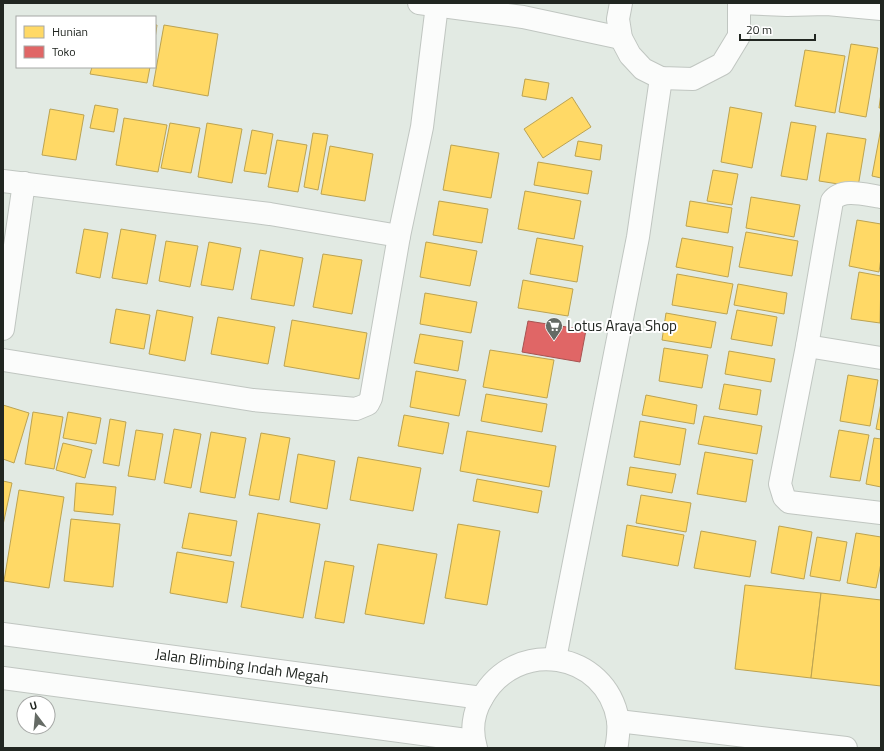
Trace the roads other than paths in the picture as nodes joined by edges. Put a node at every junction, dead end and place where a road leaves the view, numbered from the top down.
1 (621, 3) edge
2 (739, 3) edge
3 (428, 4) edge
4 (881, 9) edge
5 (621, 38) junction
6 (661, 78) junction
7 (13, 182) edge
8 (881, 197) edge
9 (399, 236) junction
10 (3, 328) edge
11 (807, 346) junction
12 (881, 358) edge
13 (3, 360) edge
14 (881, 513) edge
15 (3, 634) edge
16 (555, 659) junction
17 (3, 678) edge
18 (482, 698) junction
19 (618, 721) junction
20 (475, 744) edge
21 (616, 748) edge
22 (846, 748) edge

1 - 5 street
2 - 4 street
2 - 6 street
3 - 5 street
3 - 9 street
5 - 6 street
6 - 16 street
7 - 9 street
7 - 10 street
8 - 11 street
9 - 13 street
11 - 12 street
11 - 14 street
15 - 18 street, Jalan Blimbing Indah Megah
16 - 18 street
16 - 19 street
17 - 20 street
18 - 20 street
19 - 21 street
19 - 22 street

